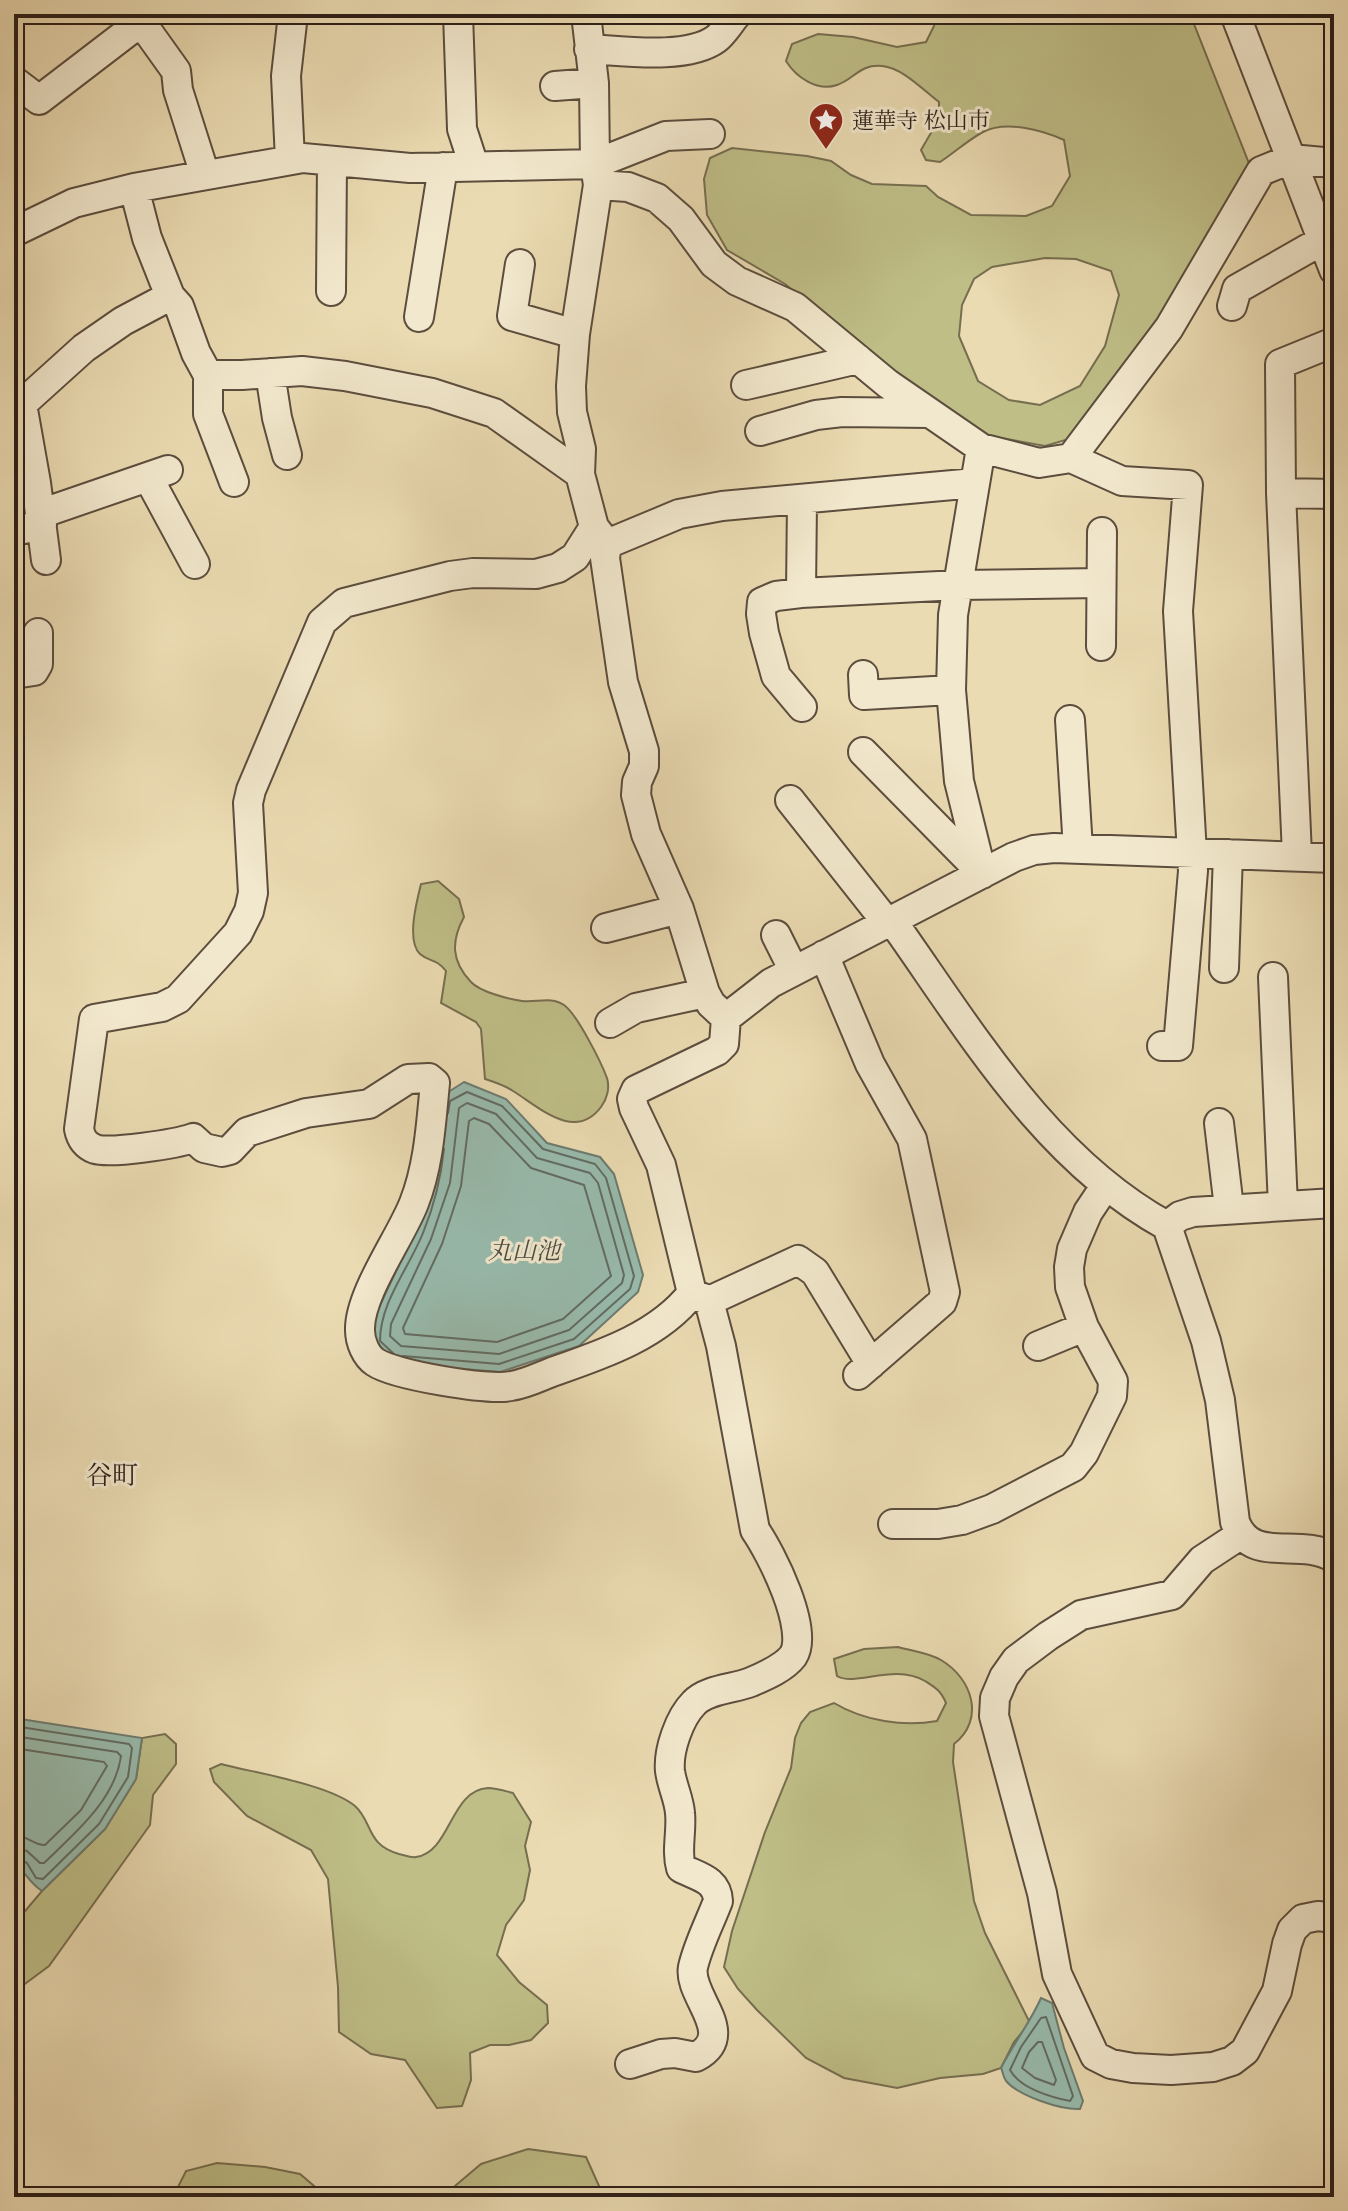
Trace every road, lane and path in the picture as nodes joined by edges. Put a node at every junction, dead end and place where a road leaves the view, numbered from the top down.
1 (293, 14) edge
2 (458, 14) edge
3 (586, 14) edge
4 (737, 14) edge
5 (1235, 14) edge
6 (589, 49) junction
7 (14, 81) edge
8 (594, 83) junction
9 (555, 86) dead end
10 (710, 134) dead end
11 (1291, 159) junction
12 (290, 160) junction
13 (332, 161) junction
14 (1334, 163) edge
15 (474, 166) junction
16 (443, 167) junction
17 (596, 174) junction
18 (205, 175) junction
19 (134, 188) junction
20 (14, 232) edge
21 (1323, 240) junction
22 (520, 264) dead end
23 (1334, 270) edge
24 (331, 291) dead end
25 (170, 296) junction
26 (1232, 306) dead end
27 (419, 317) dead end
28 (575, 334) junction
29 (1334, 342) edge
30 (858, 359) junction
31 (270, 373) junction
32 (208, 375) junction
33 (746, 385) dead end
34 (18, 404) edge
35 (930, 413) junction
36 (760, 431) dead end
37 (981, 448) junction
38 (287, 455) dead end
39 (1071, 458) junction
40 (580, 474) junction
41 (234, 482) dead end
42 (975, 483) junction
43 (1281, 493) junction
44 (1334, 494) edge
45 (802, 500) junction
46 (41, 520) junction
47 (14, 531) edge
48 (1102, 532) dead end
49 (600, 536) junction
50 (46, 560) dead end
51 (195, 564) dead end
52 (1100, 583) junction
53 (959, 585) junction
54 (801, 593) junction
55 (38, 633) dead end
56 (1101, 646) dead end
57 (14, 674) edge
58 (863, 675) dead end
59 (951, 690) junction
60 (802, 707) dead end
61 (1070, 720) dead end
62 (863, 752) dead end
63 (790, 800) dead end
64 (1078, 849) junction
65 (1191, 853) junction
66 (1228, 854) junction
67 (1297, 855) junction
68 (1334, 858) edge
69 (982, 874) junction
70 (679, 909) junction
71 (891, 923) junction
72 (606, 928) dead end
73 (776, 935) dead end
74 (824, 955) junction
75 (1224, 968) dead end
76 (794, 971) junction
77 (1273, 977) dead end
78 (705, 993) junction
79 (726, 1018) junction
80 (610, 1023) dead end
81 (1162, 1046) dead end
82 (1219, 1123) dead end
83 (1106, 1185) junction
84 (1334, 1203) edge
85 (1283, 1206) junction
86 (1229, 1208) junction
87 (1167, 1226) junction
88 (700, 1297) junction
89 (1084, 1327) junction
90 (1038, 1346) dead end
91 (893, 1524) dead end
92 (1240, 1535) junction
93 (1334, 1558) edge
94 (1334, 1918) edge
95 (630, 2064) dead end

1 - 12 street
2 - 15 street
3 - 6 street
4 - 6 street
5 - 11 street
6 - 8 street
7 - 18 street
8 - 9 street
8 - 17 street
10 - 17 street
11 - 14 street
11 - 21 street
11 - 39 street
12 - 13 street
12 - 18 street
13 - 16 street
13 - 24 street
15 - 16 street
15 - 17 street
16 - 27 street
17 - 28 street
17 - 30 street
18 - 19 street
19 - 20 street
19 - 25 street
21 - 23 street
21 - 26 street
22 - 28 street
25 - 32 street
25 - 34 street
28 - 40 street
29 - 43 street
30 - 33 street
30 - 35 street
31 - 32 street
31 - 38 street
31 - 40 street
32 - 41 street
34 - 46 street
35 - 36 street
35 - 37 street
37 - 39 street
37 - 42 street
39 - 65 street
40 - 49 street
42 - 45 street
42 - 53 street
43 - 44 street
43 - 67 street
45 - 49 street
45 - 54 street
46 - 47 street
46 - 50 street
46 - 51 street
48 - 52 street
49 - 70 street
49 - 88 street
52 - 53 street
52 - 56 street
53 - 54 street
53 - 59 street
54 - 60 street
55 - 57 street
58 - 59 street
59 - 69 street
61 - 64 street
62 - 69 street
63 - 71 street
64 - 65 street
64 - 69 street
65 - 66 street
65 - 81 street
66 - 67 street
66 - 75 street
67 - 68 street
69 - 71 street
70 - 72 street
70 - 78 street
71 - 74 street
71 - 83 street
73 - 76 street
74 - 76 street
74 - 88 street
76 - 79 street
77 - 85 street
78 - 79 street
78 - 80 street
79 - 88 street
82 - 86 street
83 - 87 street
83 - 89 street
84 - 85 street
85 - 86 street
86 - 87 street
87 - 92 street
88 - 95 street
89 - 90 street
89 - 91 street
92 - 93 street
92 - 94 street

